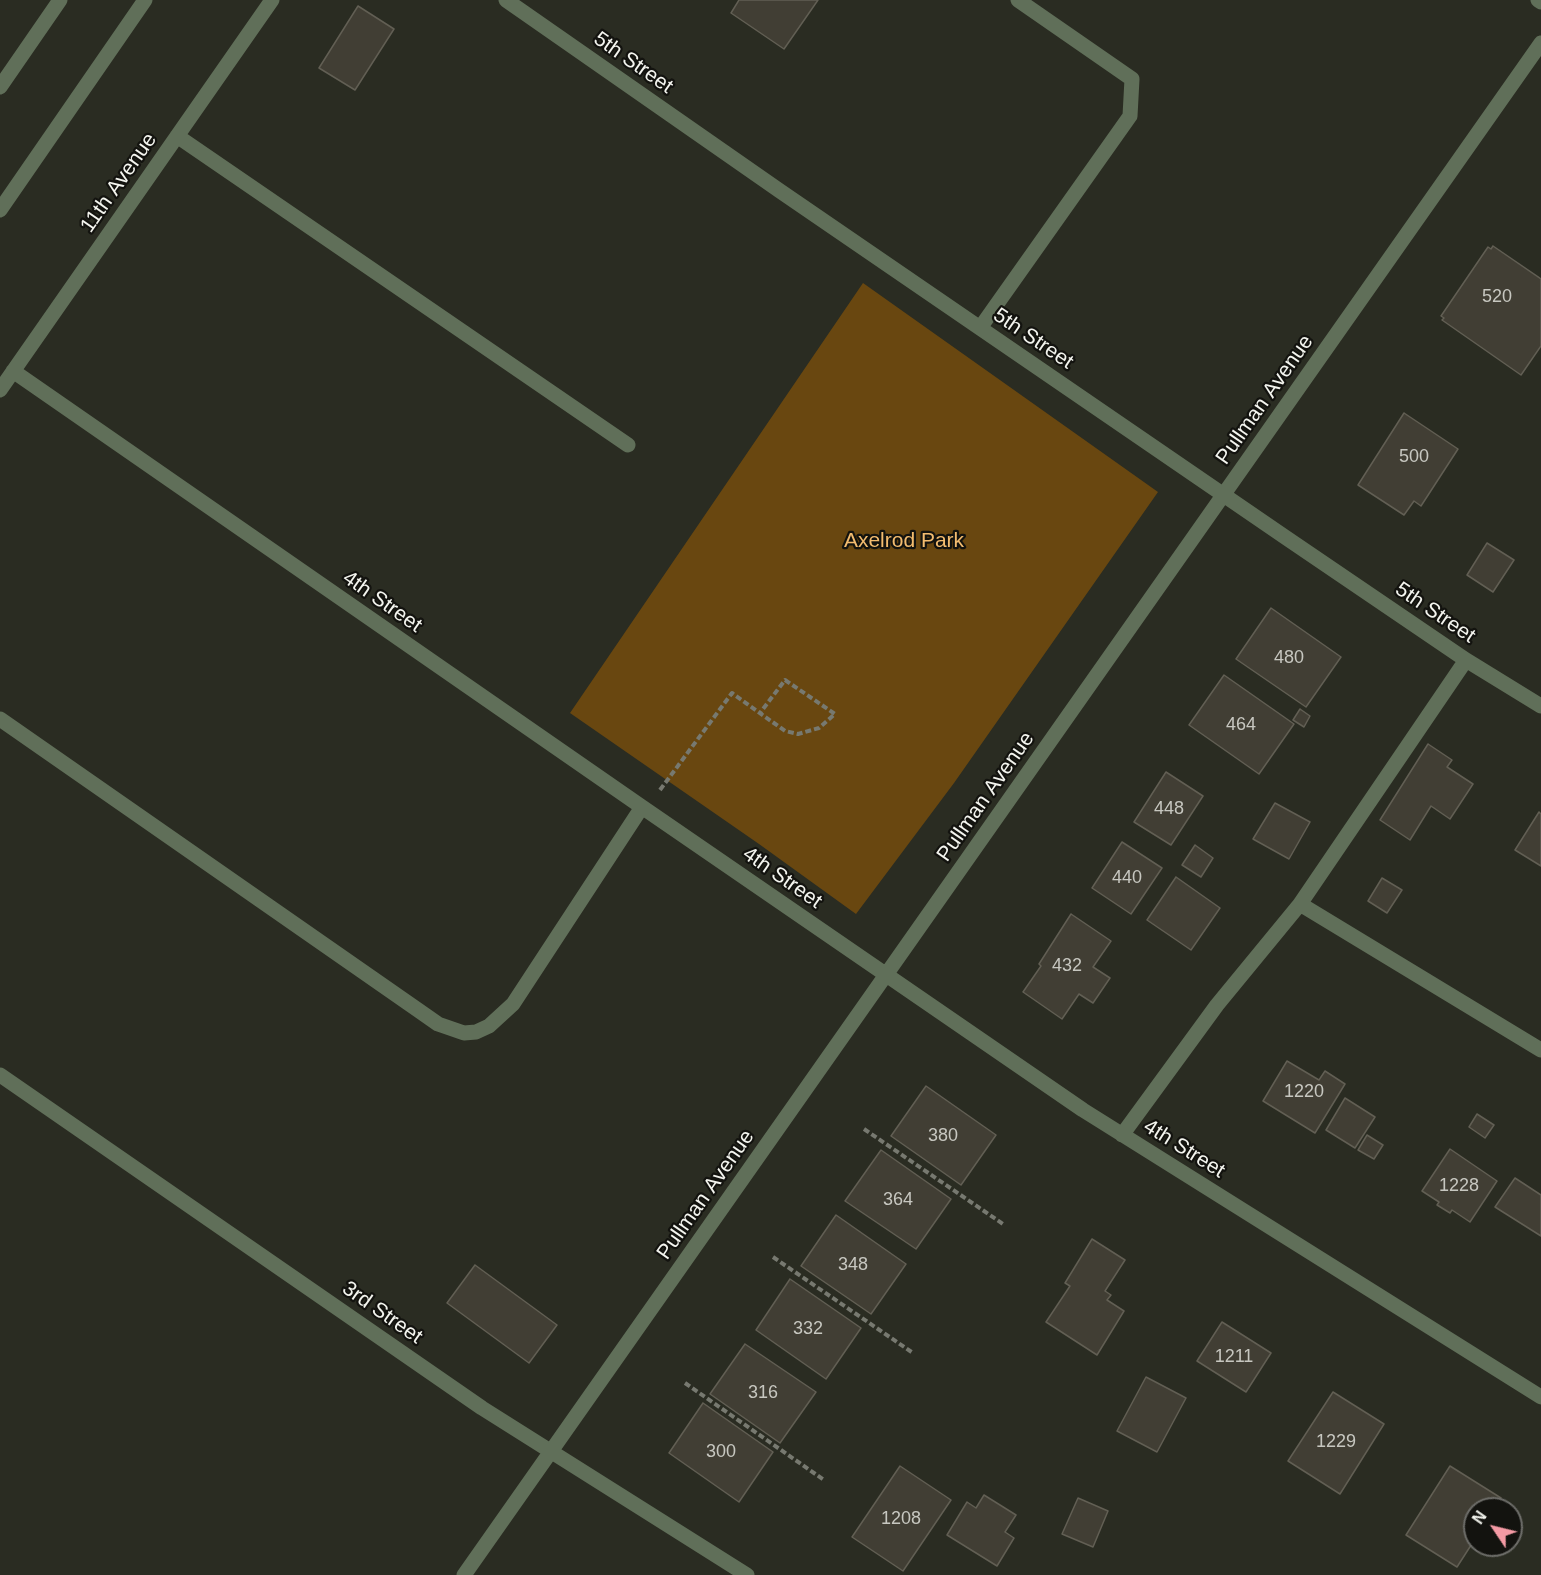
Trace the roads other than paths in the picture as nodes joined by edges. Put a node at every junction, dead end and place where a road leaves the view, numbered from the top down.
1 (60, 0) edge
2 (145, 0) edge
3 (272, 0) edge
4 (506, 0) edge
5 (1018, 0) edge
6 (1541, 43) edge
7 (0, 87) edge
8 (177, 136) junction
9 (0, 210) edge
10 (980, 328) junction
11 (13, 371) junction
12 (0, 390) edge
13 (628, 444) dead end
14 (1225, 495) junction
15 (1466, 660) junction
16 (1541, 706) edge
17 (0, 719) edge
18 (642, 807) junction
19 (1300, 904) junction
20 (887, 975) junction
21 (1541, 1050) edge
22 (0, 1075) edge
23 (1122, 1136) junction
24 (1541, 1397) edge
25 (550, 1452) junction
26 (464, 1575) edge
27 (747, 1575) edge

1 - 7 street
2 - 9 street
3 - 8 street, 11th Avenue
4 - 10 street, 5th Street
5 - 10 street
6 - 14 street, Pullman Avenue
8 - 11 street, 11th Avenue
8 - 13 street
10 - 14 street, 5th Street
11 - 12 street, 11th Avenue
11 - 18 street, 4th Street
14 - 15 street, 5th Street
14 - 20 street, Pullman Avenue
15 - 16 street, 5th Street
15 - 19 street
17 - 18 street
18 - 20 street, 4th Street
19 - 21 street
19 - 23 street
20 - 23 street, 4th Street
20 - 25 street, Pullman Avenue
22 - 25 street, 3rd Street
23 - 24 street, 4th Street
25 - 26 street, Pullman Avenue
25 - 27 street, 3rd Street

